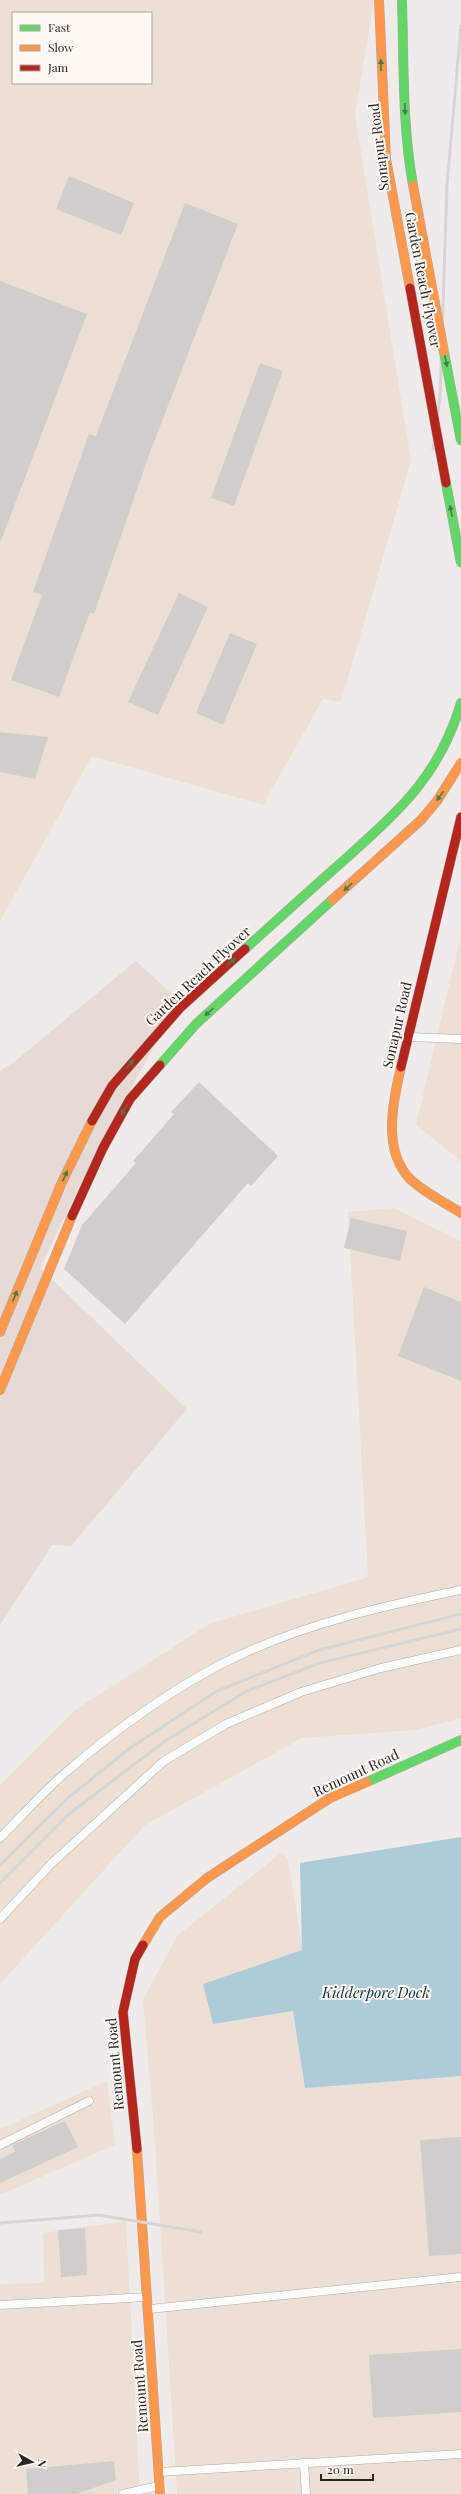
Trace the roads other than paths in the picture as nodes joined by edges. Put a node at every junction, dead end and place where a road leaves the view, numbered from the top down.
1 (379, 0) edge
2 (402, 0) edge
3 (461, 440) edge
4 (454, 472) dead end
5 (461, 563) edge
6 (461, 703) edge
7 (461, 764) edge
8 (461, 817) edge
9 (408, 1037) junction
10 (461, 1039) edge
11 (461, 1213) edge
12 (0, 1332) edge
13 (0, 1390) edge
14 (461, 1590) edge
15 (461, 1650) edge
16 (461, 1740) edge
17 (0, 1838) edge
18 (0, 1918) edge
19 (88, 2101) dead end
20 (0, 2145) edge
21 (461, 2277) edge
22 (148, 2297) junction
23 (0, 2305) edge
24 (149, 2309) junction
25 (461, 2454) edge
26 (304, 2463) junction
27 (159, 2472) junction
28 (160, 2490) edge
29 (123, 2494) edge
30 (306, 2494) edge

5 -> 1 main road, Garden Reach Flyover, bridge
2 -> 3 main road, Garden Reach Flyover, bridge
2 - 4 main road, Sonapur Road
12 -> 6 main road, Garden Reach Flyover
7 -> 13 main road
8 - 9 main road, Sonapur Road
9 - 10 lane
9 - 11 main road, Sonapur Road
14 - 17 lane
15 - 18 lane
16 - 22 main road, Remount Road
19 - 20 lane
21 - 24 lane
22 - 23 lane
22 - 24 main road, Remount Road
24 - 27 main road, Remount Road
25 - 26 lane
26 - 27 lane
26 - 30 lane
27 - 28 main road, Remount Road
28 - 29 lane

